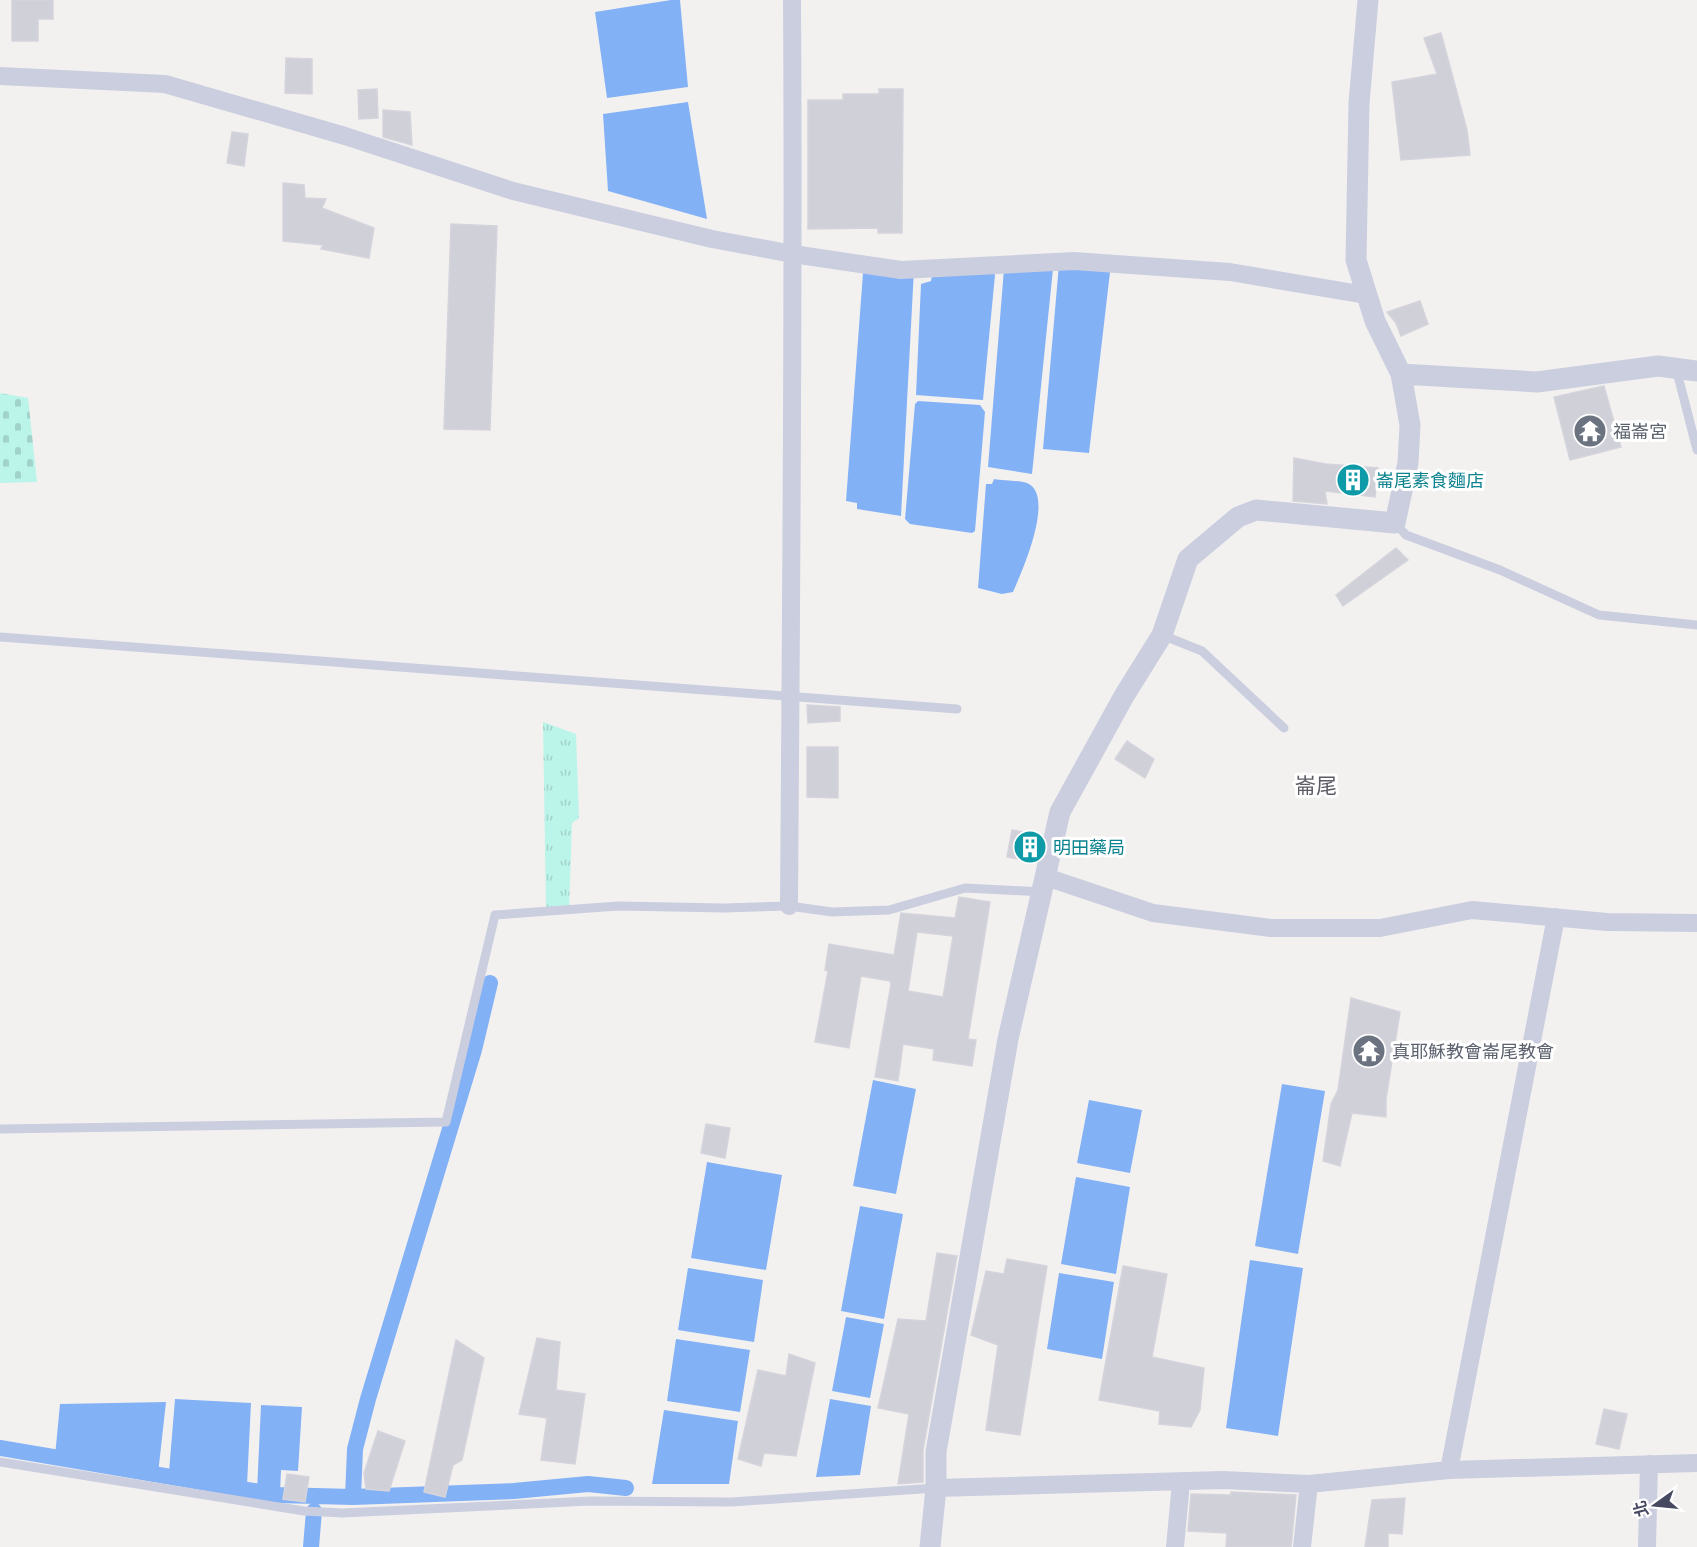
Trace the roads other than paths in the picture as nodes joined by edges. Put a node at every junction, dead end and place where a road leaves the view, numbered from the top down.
1 (792, 0) edge
2 (1368, 0) edge
3 (0, 76) edge
4 (793, 254) junction
5 (1366, 295) junction
6 (1687, 369) edge
7 (1401, 374) junction
8 (1697, 450) edge
9 (1395, 523) junction
10 (1697, 625) edge
11 (1162, 635) junction
12 (0, 637) edge
13 (790, 696) junction
14 (957, 709) dead end
15 (1284, 728) dead end
16 (1044, 885) junction
17 (789, 906) junction
18 (1556, 917) junction
19 (1697, 923) edge
20 (0, 1129) edge
21 (0, 1462) edge
22 (1697, 1463) edge
23 (1649, 1464) junction
24 (1449, 1470) junction
25 (1181, 1482) junction
26 (1309, 1484) junction
27 (936, 1488) junction
28 (930, 1547) edge
29 (1175, 1547) edge
30 (1302, 1547) edge
31 (1647, 1547) edge

1 - 4 street
2 - 5 street
3 - 4 street
4 - 5 street
4 - 13 street
5 - 7 street
6 - 7 street
6 - 8 lane
7 - 9 street
9 - 10 lane
9 - 11 street
11 - 15 lane
11 - 16 street
12 - 13 lane
13 - 14 lane
13 - 17 street
16 - 17 lane
16 - 18 street
16 - 27 street
17 - 20 lane
18 - 19 street
18 - 24 street
21 - 27 lane
22 - 23 street
23 - 24 street
23 - 31 street
24 - 26 street
25 - 26 street
25 - 27 street
25 - 29 street
26 - 30 street
27 - 28 street

